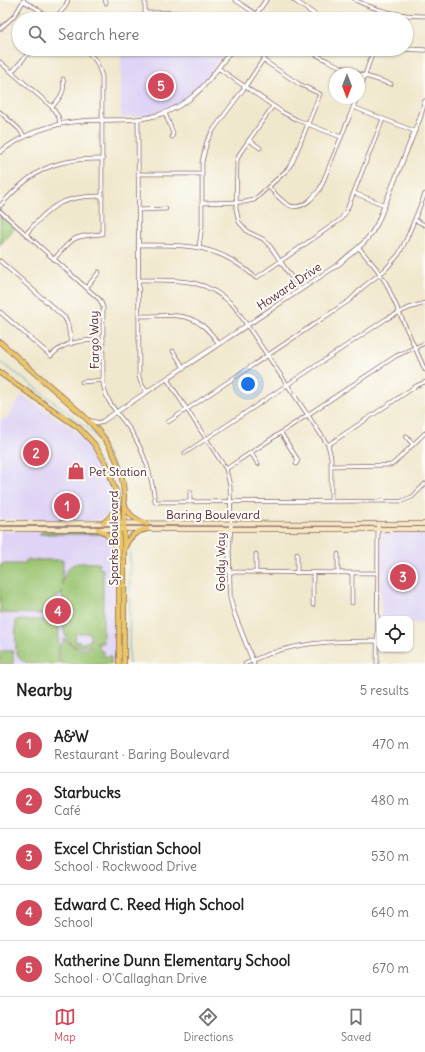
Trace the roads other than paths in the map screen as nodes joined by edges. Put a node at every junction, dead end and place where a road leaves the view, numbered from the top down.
1 (23, 0) edge
2 (68, 0) edge
3 (145, 0) edge
4 (235, 0) edge
5 (266, 0) edge
6 (294, 0) edge
7 (355, 0) edge
8 (17, 12) edge
9 (41, 12) edge
10 (60, 12) edge
11 (145, 12) edge
12 (253, 12) edge
13 (257, 12) edge
14 (311, 12) edge
15 (387, 12) edge
16 (413, 15) edge
17 (425, 16) edge
18 (12, 18) edge
19 (0, 29) edge
20 (413, 49) edge
21 (425, 50) edge
22 (26, 56) edge
23 (92, 56) edge
24 (227, 56) edge
25 (266, 56) edge
26 (319, 56) edge
27 (372, 56) edge
28 (263, 60) junction
29 (0, 62) edge
30 (218, 68) junction
31 (345, 68) edge
32 (12, 72) junction
33 (365, 77) joint
34 (63, 79) dead end
35 (391, 84) dead end
36 (245, 87) junction
37 (425, 101) edge
38 (354, 104) edge
39 (273, 106) junction
40 (52, 107) junction
41 (353, 107) junction
42 (0, 112) edge
43 (165, 113) junction
44 (420, 118) junction
45 (383, 119) junction
46 (138, 120) junction
47 (425, 120) edge
48 (103, 121) junction
49 (60, 124) junction
50 (308, 124) junction
51 (414, 132) junction
52 (24, 136) junction
53 (172, 137) dead end
54 (341, 137) junction
55 (249, 140) junction
56 (260, 148) dead end
57 (0, 152) edge
58 (103, 159) junction
59 (138, 174) junction
60 (202, 174) junction
61 (269, 187) junction
62 (354, 193) junction
63 (425, 194) edge
64 (102, 196) junction
65 (236, 202) junction
66 (202, 203) junction
67 (385, 205) junction
68 (0, 206) edge
69 (166, 209) dead end
70 (138, 210) junction
71 (0, 211) edge
72 (415, 220) junction
73 (425, 225) edge
74 (26, 234) junction
75 (138, 245) junction
76 (199, 247) junction
77 (359, 248) junction
78 (54, 259) junction
79 (0, 261) edge
80 (281, 261) junction
81 (99, 272) dead end
82 (381, 274) junction
83 (139, 280) junction
84 (87, 287) junction
85 (300, 290) junction
86 (425, 303) edge
87 (0, 312) edge
88 (399, 312) junction
89 (139, 316) junction
90 (248, 325) junction
91 (103, 340) junction
92 (0, 342) edge
93 (425, 343) edge
94 (71, 344) junction
95 (219, 344) junction
96 (415, 347) junction
97 (173, 351) dead end
98 (268, 355) junction
99 (184, 368) junction
100 (425, 370) edge
101 (0, 373) edge
102 (167, 379) junction
103 (103, 380) junction
104 (82, 382) dead end
105 (425, 382) edge
106 (288, 384) junction
107 (147, 392) junction
108 (187, 409) junction
109 (116, 413) junction
110 (308, 415) junction
111 (91, 421) junction
112 (168, 422) dead end
113 (280, 433) junction
114 (425, 433) edge
115 (406, 436) dead end
116 (206, 439) junction
117 (328, 445) junction
118 (413, 445) junction
119 (185, 453) dead end
120 (251, 453) junction
121 (258, 464) dead end
122 (296, 464) dead end
123 (331, 466) junction
124 (226, 469) junction
125 (425, 484) edge
126 (190, 491) dead end
127 (117, 499) junction
128 (230, 501) junction
129 (331, 501) junction
130 (124, 502) junction
131 (190, 502) junction
132 (0, 523) edge
133 (103, 523) junction
134 (425, 524) edge
135 (121, 526) junction
136 (147, 526) junction
137 (230, 526) junction
138 (378, 527) junction
139 (0, 529) edge
140 (98, 529) junction
141 (425, 529) edge
142 (124, 551) junction
143 (256, 554) dead end
144 (297, 554) dead end
145 (338, 554) dead end
146 (118, 555) junction
147 (229, 572) junction
148 (256, 572) junction
149 (297, 572) junction
150 (312, 573) junction
151 (338, 573) junction
152 (352, 573) junction
153 (377, 573) junction
154 (352, 604) dead end
155 (312, 605) dead end
156 (378, 616) edge
157 (377, 641) edge
158 (378, 652) edge
159 (254, 662) edge
160 (119, 664) edge
161 (124, 664) edge
162 (245, 664) edge
163 (377, 664) edge

1 - 8 street
1 - 9 street
2 - 10 street
3 - 11 street
4 - 12 street
5 - 13 street
6 - 14 street
7 - 15 street
16 - 17 street
18 - 19 street
20 - 21 street
22 - 32 street
23 - 48 street
24 - 30 street
25 - 28 street
26 - 31 street
27 - 33 street
28 - 36 street
28 - 50 street
29 - 32 street
30 - 36 street
30 - 43 street
32 - 40 street
33 - 35 street
34 - 40 street
36 - 39 street
36 - 60 street
37 - 44 street, Howard Drive
38 - 41 street
39 - 50 street
39 - 55 street
40 - 49 street
41 - 45 street
41 - 54 street
42 - 52 street
43 - 46 street
43 - 53 street
44 - 47 street
44 - 51 street, Howard Drive
45 - 51 street
45 - 62 street
46 - 48 street
46 - 59 street
48 - 49 street
48 - 58 street
49 - 52 street
50 - 54 street
50 - 61 street
51 - 67 street, Howard Drive
52 - 57 street
54 - 61 street
55 - 56 street
55 - 65 street
58 - 64 street
58 - 68 street
59 - 60 street
59 - 70 street
60 - 66 street
61 - 65 street
62 - 67 street
62 - 80 street
63 - 72 street
64 - 74 street
64 - 78 street
65 - 66 street
65 - 80 street
66 - 76 street
67 - 77 street, Howard Drive
69 - 70 street
70 - 75 street
71 - 74 street, Fargo Way
72 - 73 street
72 - 82 street
74 - 78 street, Fargo Way
75 - 76 street
75 - 83 street
76 - 80 street
77 - 82 street
77 - 85 street, Howard Drive
78 - 84 street, Fargo Way
79 - 94 street
80 - 85 street
81 - 84 street
82 - 88 street
82 - 98 street
83 - 89 street
83 - 90 street
84 - 91 street, Fargo Way
85 - 90 street, Howard Drive
86 - 88 street
87 - 94 street
88 - 96 street
88 - 106 street
89 - 95 street
89 - 107 street
90 - 95 street, Howard Drive
90 - 98 street
91 - 94 street
91 - 103 street, Fargo Way
92 - 111 main road, Sparks Boulevard
93 - 96 street
95 - 99 street, Howard Drive
96 - 100 street
96 - 110 street
97 - 99 street
98 - 106 street
98 - 108 street
99 - 102 street, Howard Drive
101 - 127 main road, Sparks Boulevard
102 - 107 street, Howard Drive
102 - 108 street, Goldy Way
103 - 104 street
103 - 109 street, Fargo Way
105 - 117 street
106 - 110 street
106 - 116 street
107 - 109 street, Howard Drive
108 - 112 street
108 - 116 street, Goldy Way
109 - 111 street, Howard Drive
109 - 131 street, Fargo Way
110 - 113 street
110 - 117 street
111 - 130 main road, Sparks Boulevard
113 - 120 street
113 - 122 street
114 - 118 street
115 - 118 street
116 - 119 street
116 - 124 street, Goldy Way
117 - 123 street
118 - 123 street
120 - 121 street
120 - 124 street
123 - 129 street
124 - 128 street, Goldy Way
125 - 129 street
126 - 131 street
127 - 133 main road
127 - 135 main road, Sparks Boulevard
128 - 129 street
128 - 131 street
128 - 137 street, Goldy Way
130 - 135 main road, Sparks Boulevard
130 - 136 main road
132 - 133 main road, Baring Boulevard
133 - 135 main road, Baring Boulevard
134 - 138 main road, Baring Boulevard
135 - 136 main road, Baring Boulevard
135 - 140 main road, Baring Boulevard
135 - 142 main road, Sparks Boulevard
135 - 146 main road, Sparks Boulevard
136 - 137 main road, Baring Boulevard
136 - 142 main road
137 - 138 main road, Baring Boulevard
137 - 147 street, Goldy Way
138 - 141 main road, Baring Boulevard
138 - 153 street
139 - 140 main road, Baring Boulevard
140 - 146 main road
142 - 161 main road, Sparks Boulevard
143 - 148 street
144 - 149 street
145 - 151 street
146 - 160 main road, Sparks Boulevard
147 - 148 street
147 - 159 street, Goldy Way
148 - 149 street
149 - 150 street
150 - 151 street
150 - 155 street
151 - 152 street
152 - 153 street
152 - 154 street
153 - 156 street
157 - 159 street
158 - 163 street
159 - 162 street

